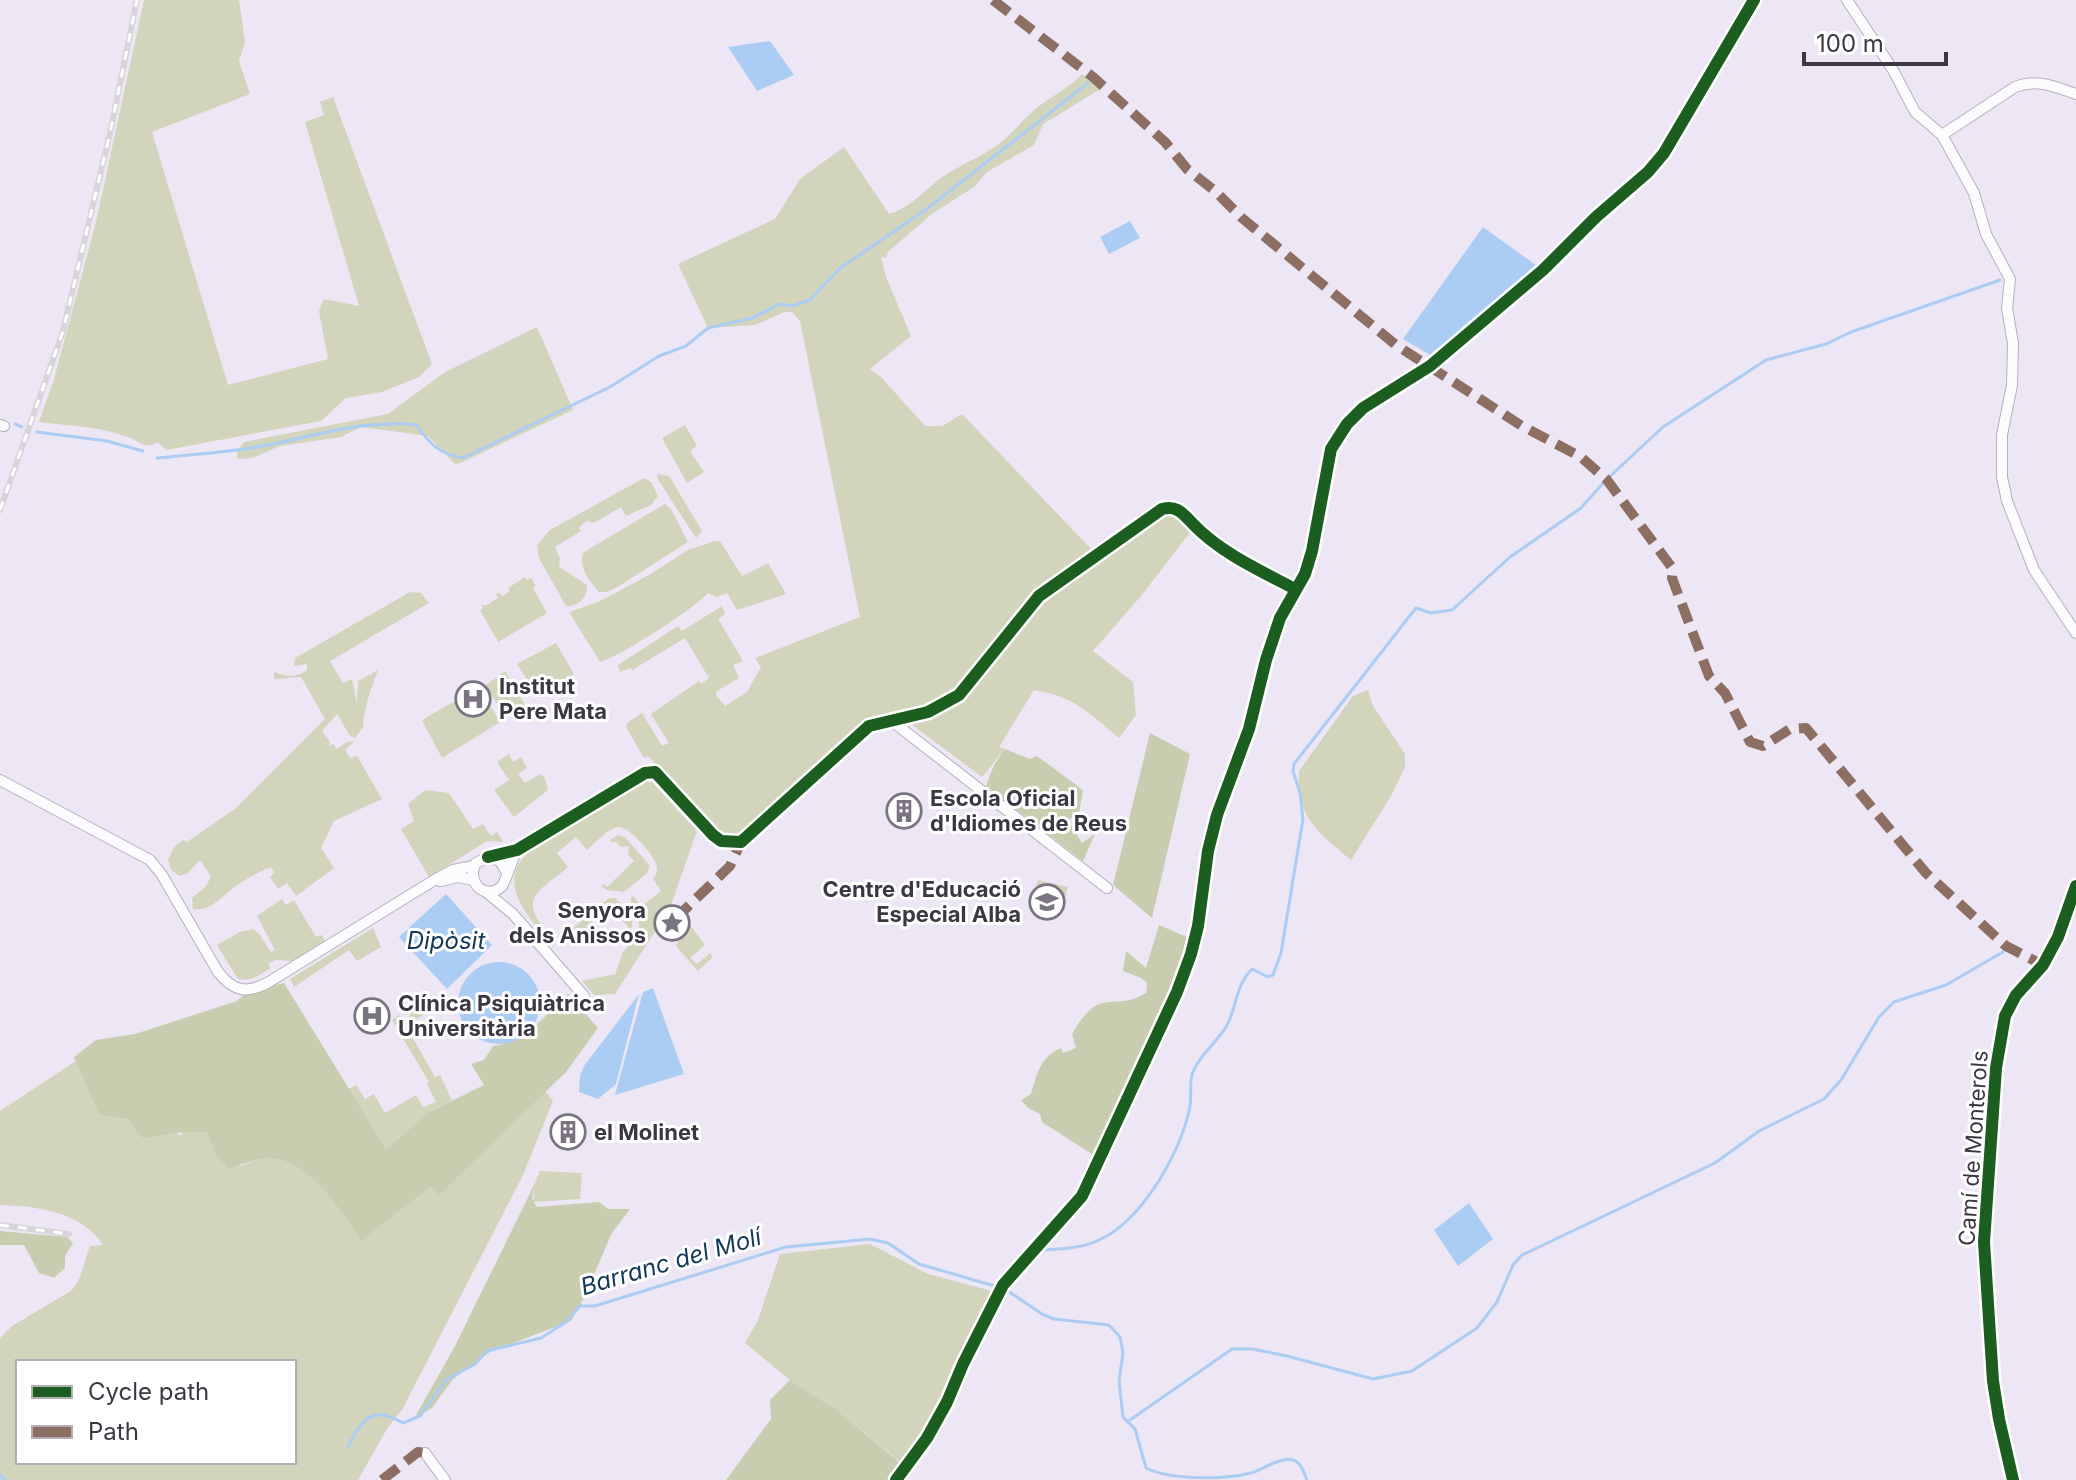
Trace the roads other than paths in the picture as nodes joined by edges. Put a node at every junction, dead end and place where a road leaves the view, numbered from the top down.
1 (1754, 0) edge
2 (1847, 0) edge
3 (2076, 94) edge
4 (1942, 135) junction
5 (1295, 589) junction
6 (2076, 633) edge
7 (893, 722) junction
8 (0, 780) edge
9 (517, 850) junction
10 (490, 857) junction
11 (474, 866) junction
12 (506, 871) junction
13 (473, 880) junction
14 (431, 883) junction
15 (503, 884) junction
16 (2076, 886) edge
17 (1107, 888) dead end
18 (485, 891) junction
19 (513, 914) junction
20 (584, 996) dead end
21 (425, 1453) dead end
22 (445, 1480) edge
23 (896, 1480) edge
24 (2013, 1480) edge

1 - 5 street
2 - 4 street
3 - 4 street
4 - 6 street
5 - 7 street
5 - 23 street
7 - 9 street
7 - 17 street
8 - 14 street
9 - 10 street
9 - 12 street
10 - 11 street
10 - 12 street
11 - 13 street
11 - 14 street
12 - 15 street
13 - 14 street
13 - 18 street
15 - 18 street
15 - 19 street
16 - 24 street, Camí de Monterols
18 - 19 street
19 - 20 street
21 - 22 street

